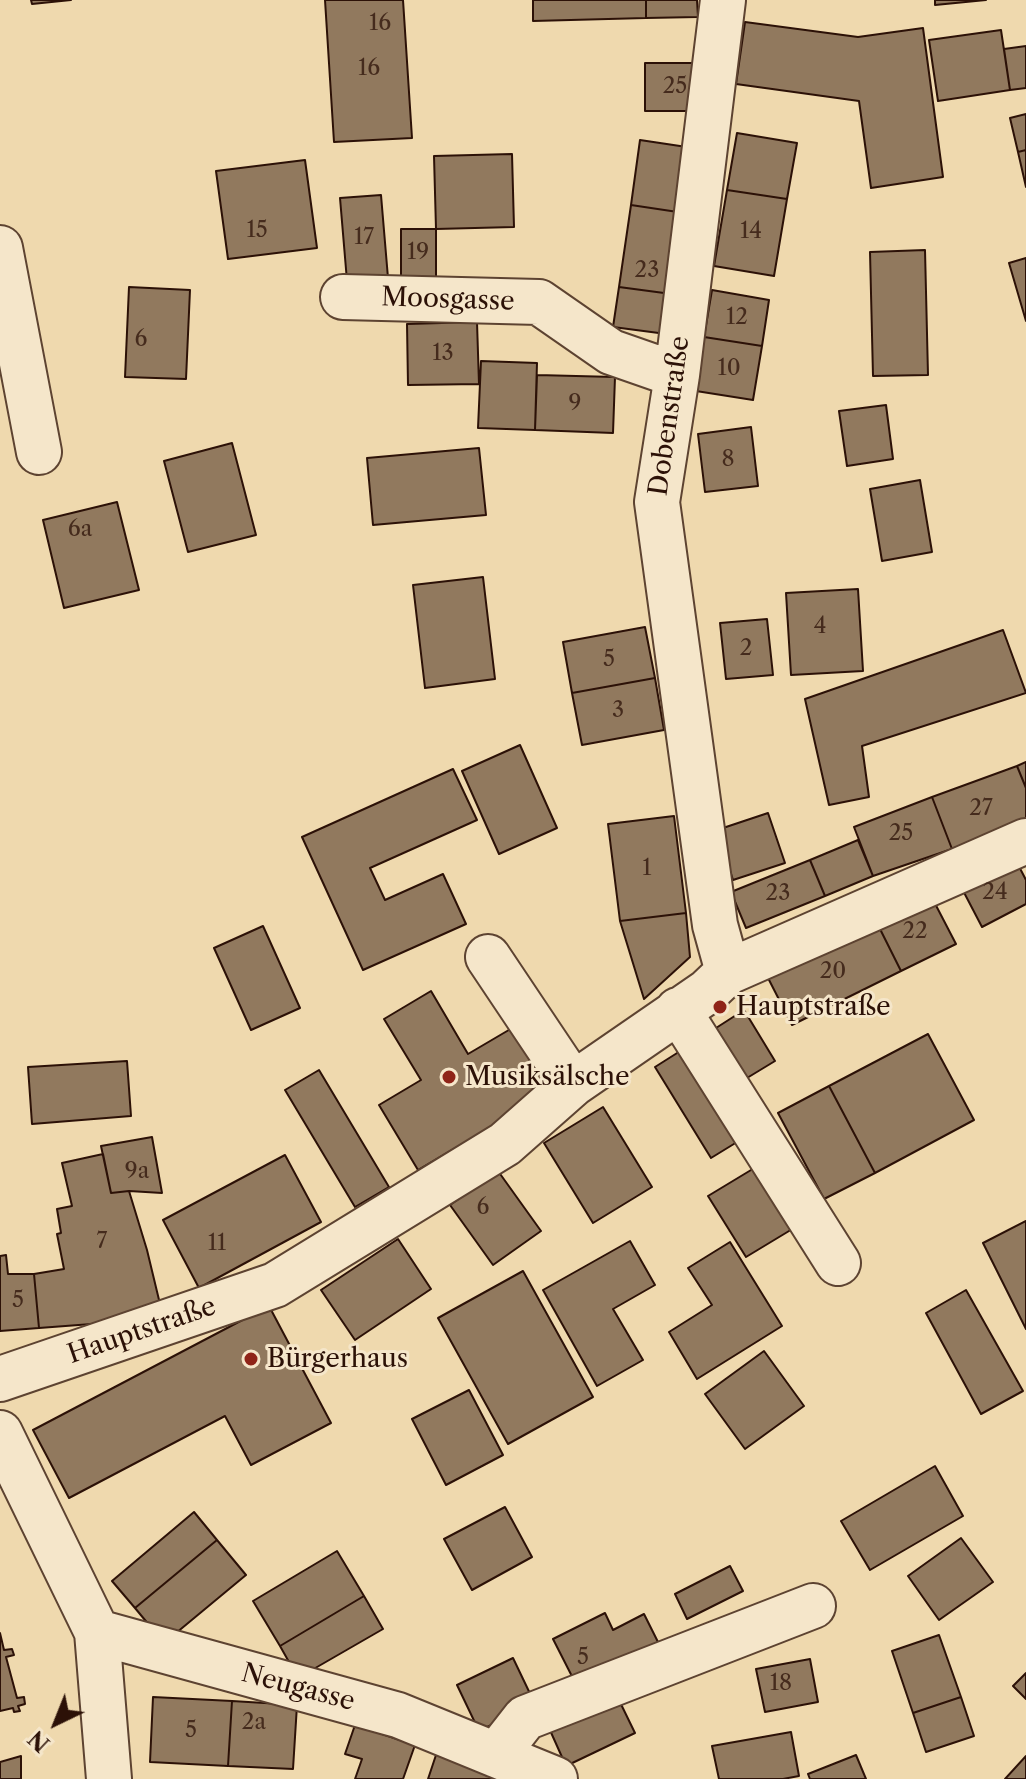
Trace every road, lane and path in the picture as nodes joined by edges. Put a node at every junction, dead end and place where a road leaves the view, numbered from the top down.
1 (723, 0) edge
2 (0, 248) edge
3 (343, 297) dead end
4 (677, 375) junction
5 (39, 452) dead end
6 (1026, 841) edge
7 (488, 957) dead end
8 (728, 972) junction
9 (678, 1010) junction
10 (573, 1084) junction
11 (838, 1263) dead end
12 (0, 1379) edge
13 (0, 1433) edge
14 (813, 1606) dead end
15 (97, 1632) junction
16 (496, 1755) junction
17 (109, 1779) edge
18 (555, 1779) edge

1 - 4 street, Dobenstraße
2 - 5 street
3 - 4 street, Moosgasse
4 - 8 street, Dobenstraße
6 - 8 street, Hauptstraße
7 - 10 street
8 - 9 street, Hauptstraße
9 - 10 street, Hauptstraße
9 - 11 street
10 - 12 street, Hauptstraße
13 - 15 street
14 - 16 street
15 - 16 street, Neugasse
15 - 17 street
16 - 18 street, Neugasse

